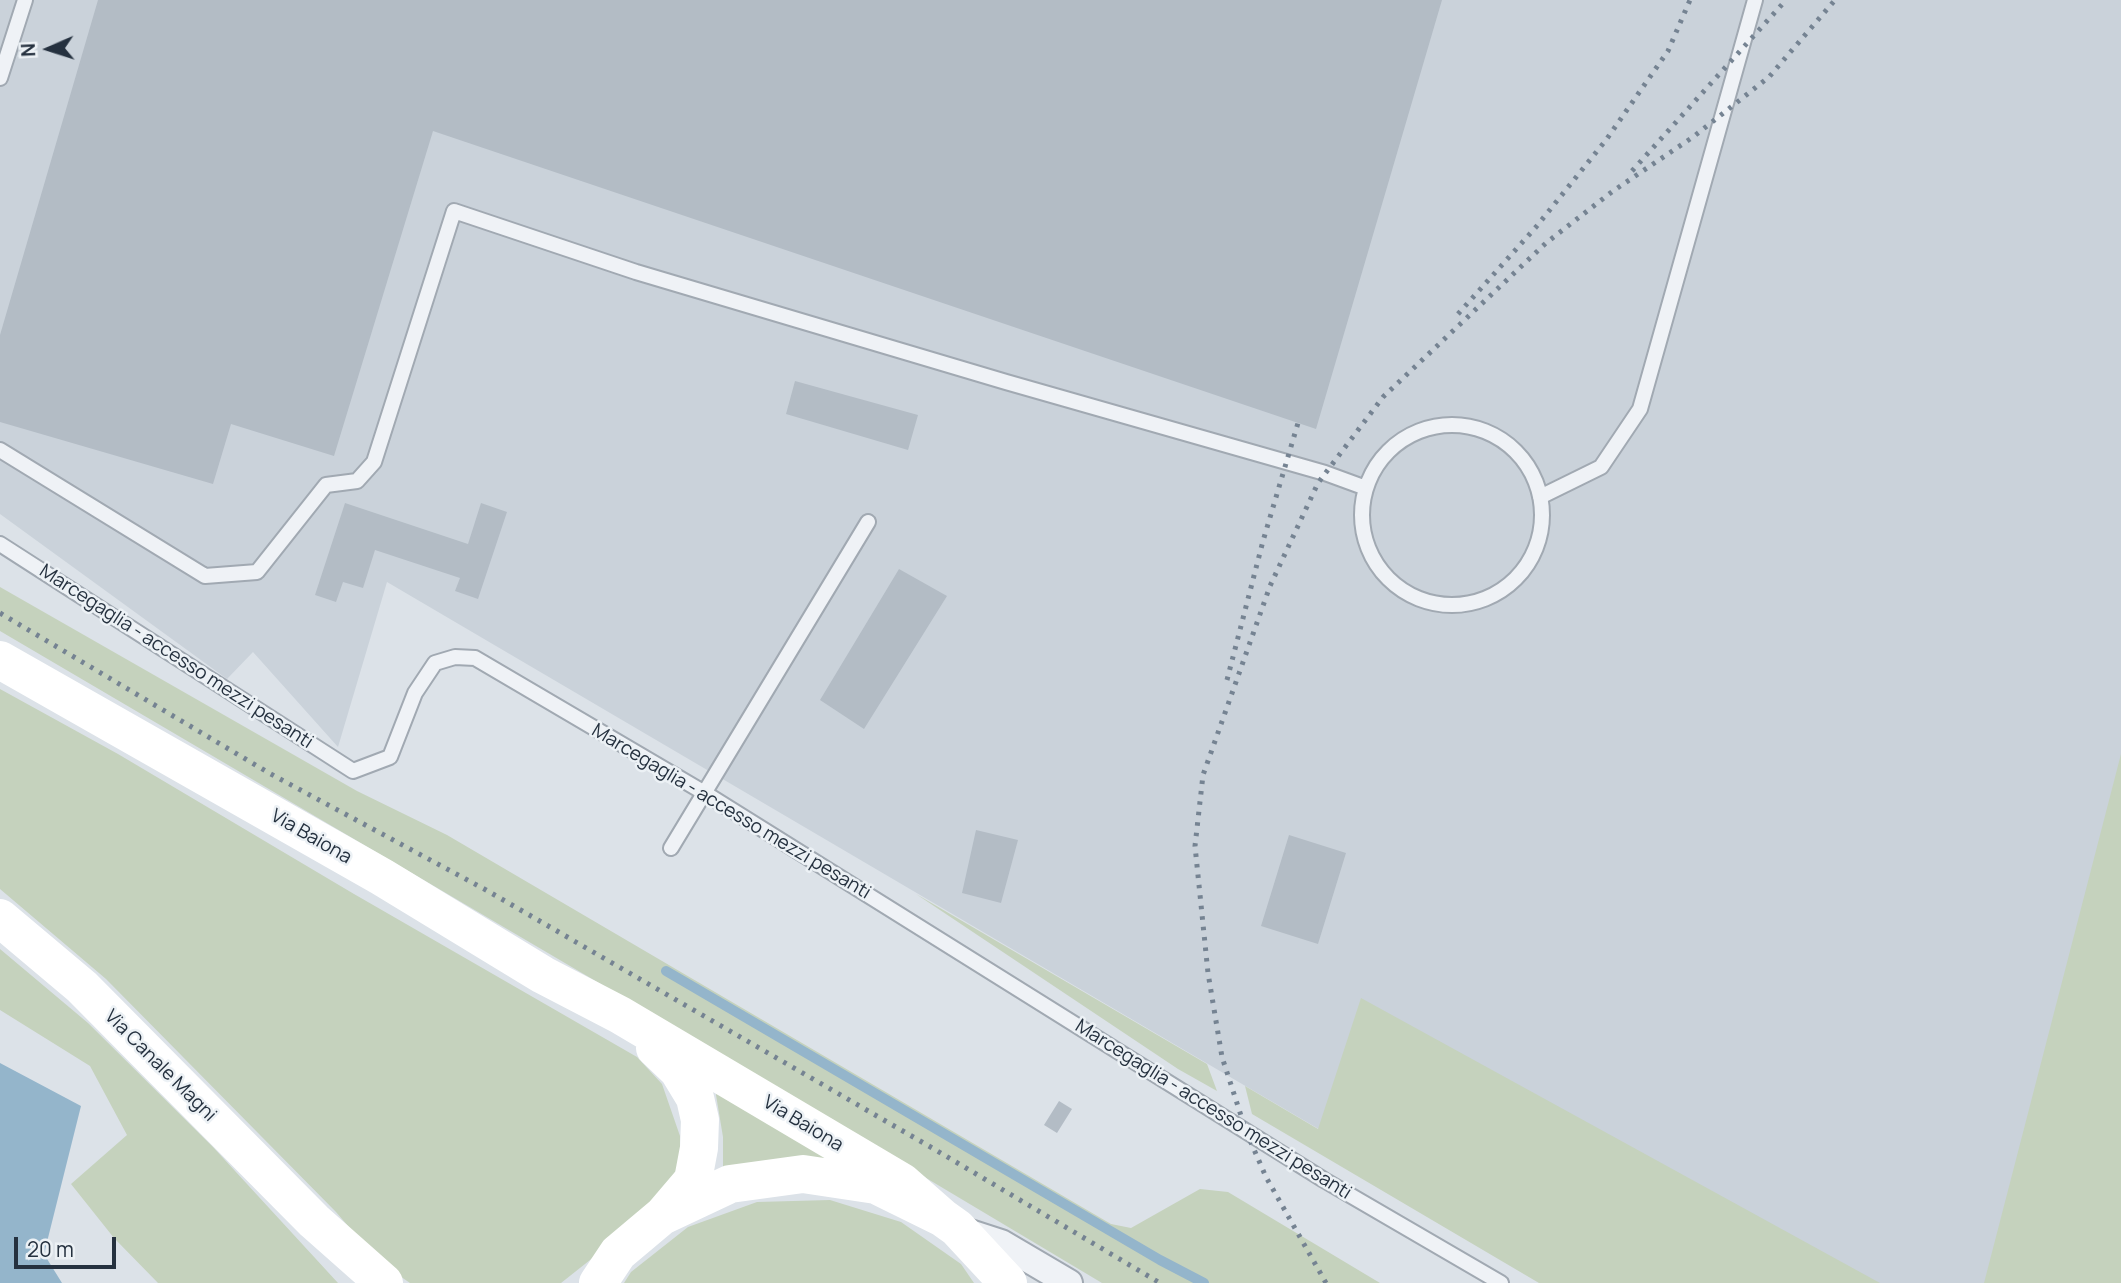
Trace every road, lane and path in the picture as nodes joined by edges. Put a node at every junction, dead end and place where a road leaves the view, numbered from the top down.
1 (25, 0) edge
2 (1755, 0) edge
3 (0, 78) edge
4 (0, 450) edge
5 (1366, 488) junction
6 (1540, 497) junction
7 (868, 522) dead end
8 (0, 544) edge
9 (0, 660) edge
10 (703, 792) junction
11 (671, 848) dead end
12 (0, 918) edge
13 (620, 1015) junction
14 (662, 1216) junction
15 (314, 1221) junction
16 (950, 1223) junction
17 (608, 1268) edge
18 (354, 1283) edge
19 (384, 1283) edge
20 (586, 1283) edge
21 (1008, 1283) edge
22 (1069, 1283) edge
23 (1501, 1283) edge

1 - 3 lane
2 - 6 lane
4 - 5 lane
5 - 6 lane
5 - 6 lane
7 - 10 lane
8 - 10 lane, Marcegaglia - accesso mezzi pesanti
9 - 13 main road, Via Baiona
10 - 11 lane
10 - 23 lane, Marcegaglia - accesso mezzi pesanti
12 - 15 main road, Via Canale Magni
13 - 14 main road, Via Baiona
13 - 16 main road, Via Baiona
14 - 16 main road
14 - 17 main road
15 - 18 main road, Via Canale Magni
15 - 19 main road, Via Canale Magni
16 - 21 main road
16 - 22 street, Via Baiona
17 - 20 main road

